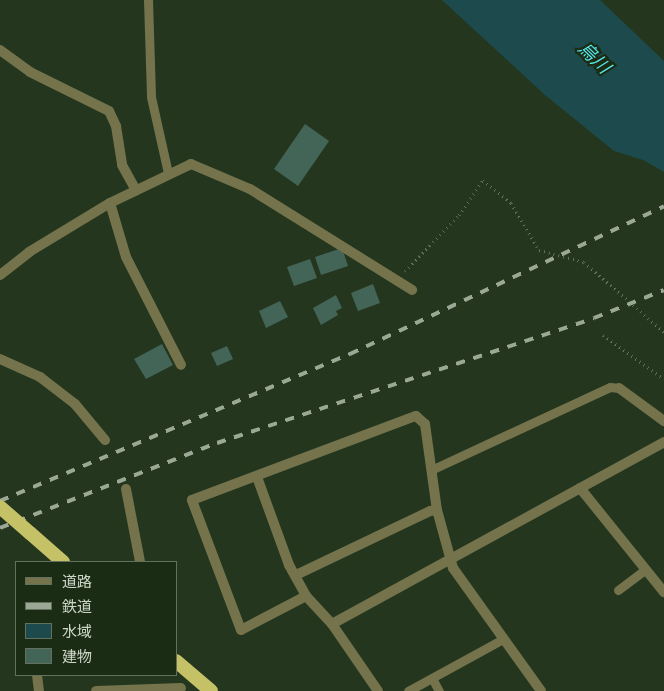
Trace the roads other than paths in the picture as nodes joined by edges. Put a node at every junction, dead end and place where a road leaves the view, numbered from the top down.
1 (148, 0) edge
2 (0, 50) edge
3 (168, 174) junction
4 (136, 190) junction
5 (110, 203) junction
6 (0, 275) edge
7 (412, 290) dead end
8 (0, 359) edge
9 (181, 365) dead end
10 (619, 388) joint
11 (664, 421) edge
12 (106, 440) dead end
13 (664, 442) edge
14 (431, 470) junction
15 (256, 477) junction
16 (580, 488) junction
17 (126, 489) dead end
18 (0, 507) edge
19 (437, 510) junction
20 (449, 559) junction
21 (62, 561) edge
22 (140, 561) edge
23 (645, 570) junction
24 (296, 575) junction
25 (618, 590) dead end
26 (664, 592) edge
27 (306, 596) junction
28 (332, 624) junction
29 (503, 638) junction
30 (178, 663) edge
31 (192, 675) junction
32 (37, 676) edge
33 (432, 678) junction
34 (180, 689) edge
35 (39, 691) edge
36 (96, 691) edge
37 (211, 691) edge
38 (378, 691) edge
39 (408, 691) edge
40 (439, 691) edge
41 (541, 691) edge

1 - 3 lane
2 - 4 street
3 - 4 street
3 - 7 street
4 - 5 street
5 - 6 street
5 - 9 street
8 - 12 street
10 - 11 street
10 - 14 lane
13 - 16 street
14 - 15 street
14 - 19 street
15 - 24 street
15 - 27 street
16 - 20 street
16 - 23 street
17 - 22 street
18 - 21 highway, bridge
19 - 20 street
19 - 24 street
20 - 28 street
20 - 29 street
23 - 25 lane
23 - 26 street
24 - 27 street
27 - 28 street
28 - 38 street
29 - 33 lane
29 - 41 street
30 - 31 highway
31 - 34 street
31 - 37 highway
32 - 35 street
33 - 39 lane
33 - 40 lane
34 - 36 street

